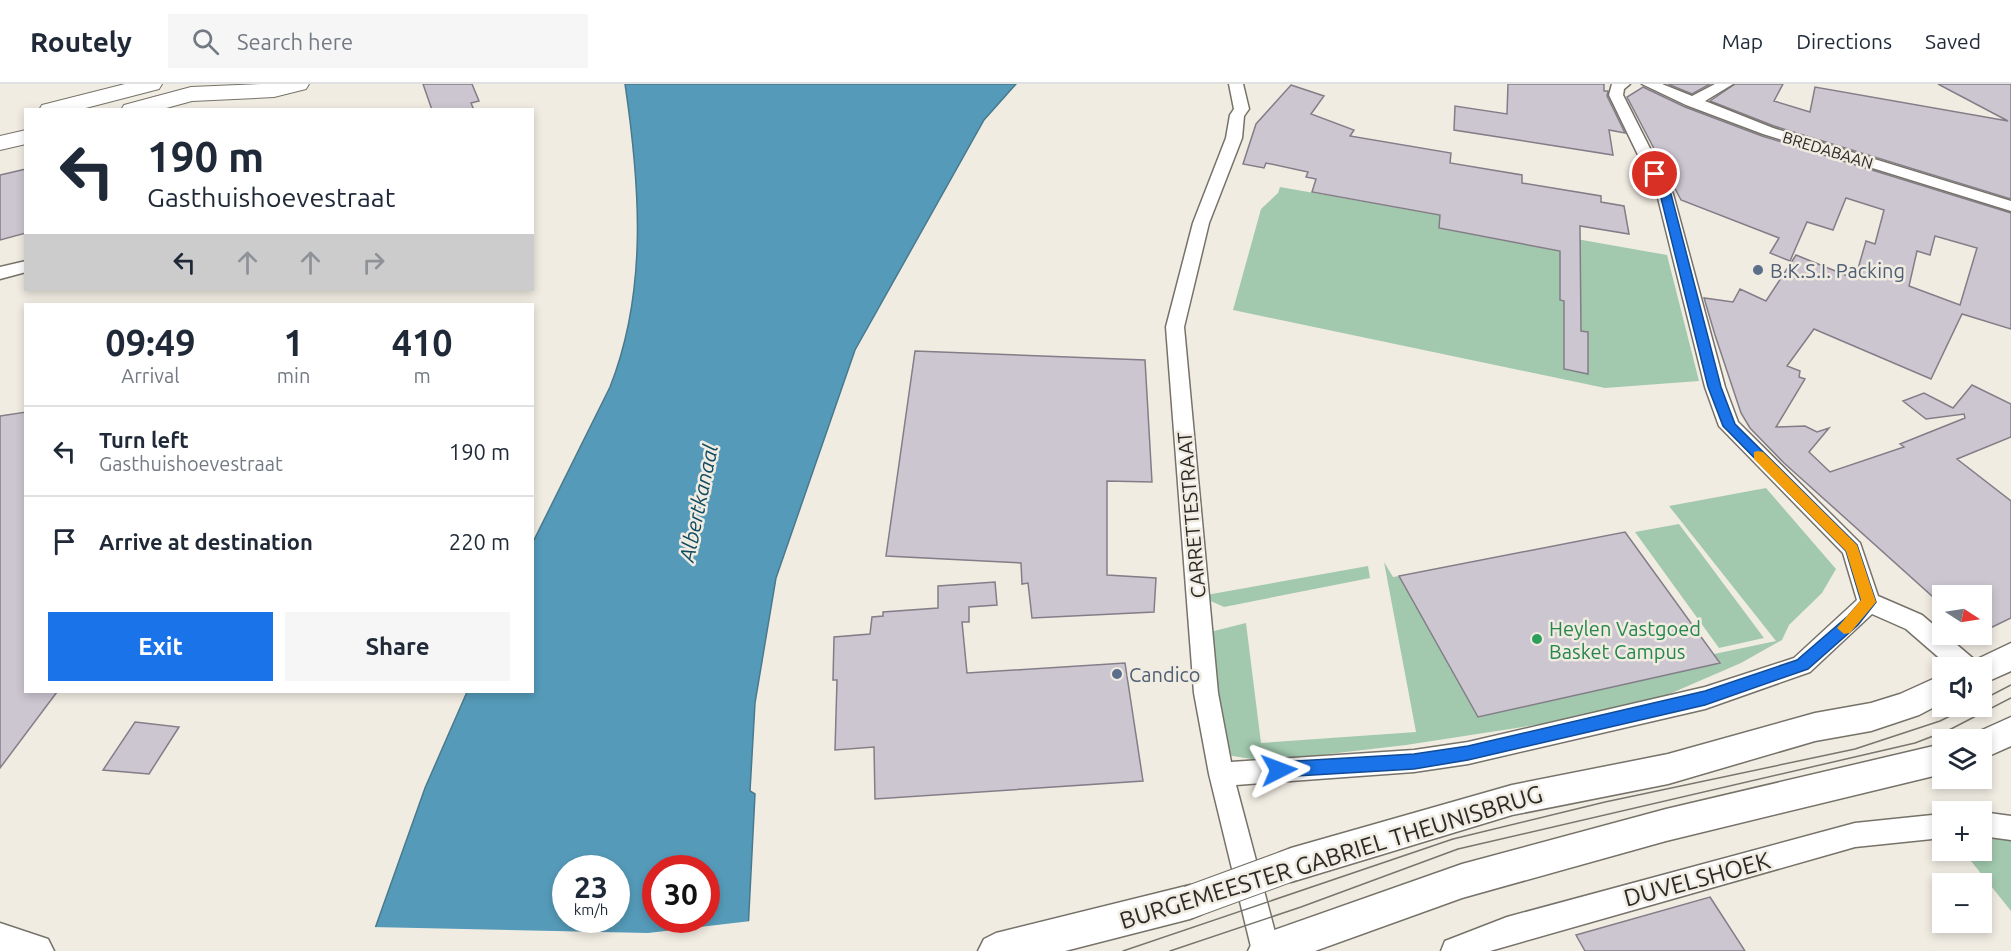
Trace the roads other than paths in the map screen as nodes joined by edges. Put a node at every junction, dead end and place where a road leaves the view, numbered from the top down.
1 (152, 84) edge
2 (298, 84) edge
3 (1224, 84) edge
4 (1236, 84) edge
5 (1623, 84) edge
6 (1649, 84) edge
7 (1726, 84) edge
8 (1691, 102) junction
9 (58, 108) edge
10 (139, 108) edge
11 (1237, 115) junction
12 (24, 116) edge
13 (0, 122) edge
14 (24, 137) edge
15 (0, 143) edge
16 (2011, 206) edge
17 (24, 267) edge
18 (0, 273) edge
19 (1869, 602) junction
20 (2011, 656) edge
21 (1955, 657) edge
22 (1992, 665) edge
23 (1932, 693) edge
24 (2011, 731) edge
25 (1992, 740) edge
26 (1932, 761) edge
27 (1221, 774) junction
28 (1992, 825) edge
29 (1932, 827) edge
30 (2011, 828) edge
31 (0, 941) edge
32 (36, 951) edge
33 (996, 951) edge
34 (1266, 951) edge
35 (1455, 951) edge

1 - 9 highway
2 - 10 highway
3 - 11 street
4 - 11 street, CARRETTESTRAAT
5 - 19 street
6 - 8 street, BREDABAAN
7 - 8 street
8 - 16 street, BREDABAAN
11 - 27 street, CARRETTESTRAAT
12 - 13 highway
14 - 15 highway
17 - 18 street
19 - 21 street
19 - 27 street
20 - 22 main road
23 - 33 main road, BURGEMEESTER GABRIEL THEUNISBRUG, bridge
24 - 25 main road
26 - 34 main road
27 - 34 street, CARRETTESTRAAT
28 - 30 street
29 - 35 street, DUVELSHOEK
31 - 32 main road

